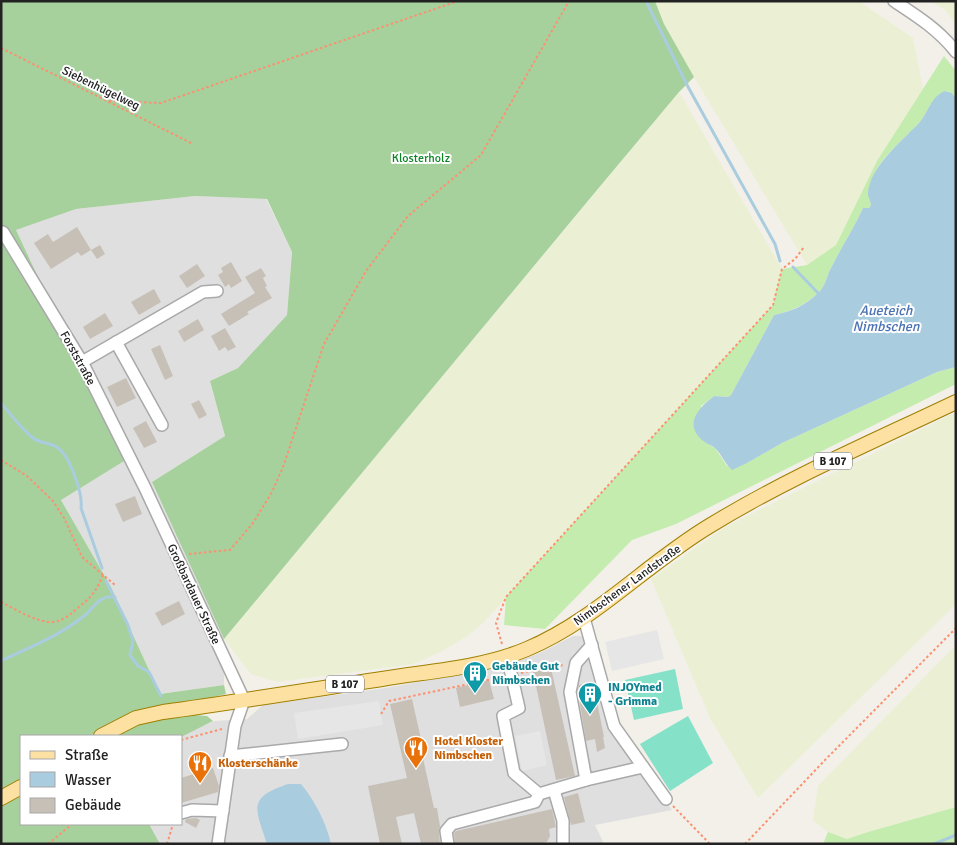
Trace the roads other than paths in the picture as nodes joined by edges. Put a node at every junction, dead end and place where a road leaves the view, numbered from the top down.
1 (894, 1) edge
2 (956, 52) edge
3 (3, 232) dead end
4 (217, 291) dead end
5 (116, 342) junction
6 (82, 362) junction
7 (956, 402) edge
8 (162, 424) dead end
9 (144, 488) joint
10 (584, 618) junction
11 (592, 645) junction
12 (507, 656) junction
13 (244, 700) junction
14 (103, 735) edge
15 (342, 744) dead end
16 (230, 756) junction
17 (643, 767) junction
18 (586, 780) junction
19 (20, 788) edge
20 (554, 790) junction
21 (539, 794) junction
22 (1, 798) edge
23 (666, 799) road end
24 (223, 811) junction
25 (182, 813) edge
26 (218, 844) edge
27 (448, 844) edge
28 (564, 844) edge

1 - 2 street
3 - 6 street, Forststraße
4 - 5 street
5 - 6 street
5 - 8 street
6 - 9 street, Forststraße
7 - 10 main road, Nimbschener Landstraße / B 107
9 - 13 street, Großbardauer Straße
10 - 11 street
10 - 12 main road, Nimbschener Landstraße / B 107
11 - 17 street
11 - 18 street
12 - 13 main road, Nimbschener Landstraße / B 107
12 - 21 street
13 - 14 main road, Nimbschener Landstraße / B 107
13 - 16 street
15 - 16 street
16 - 24 street
17 - 18 street
17 - 23 street
18 - 20 street
19 - 22 main road
20 - 21 street
20 - 28 street
21 - 27 street
24 - 25 street
24 - 26 street

